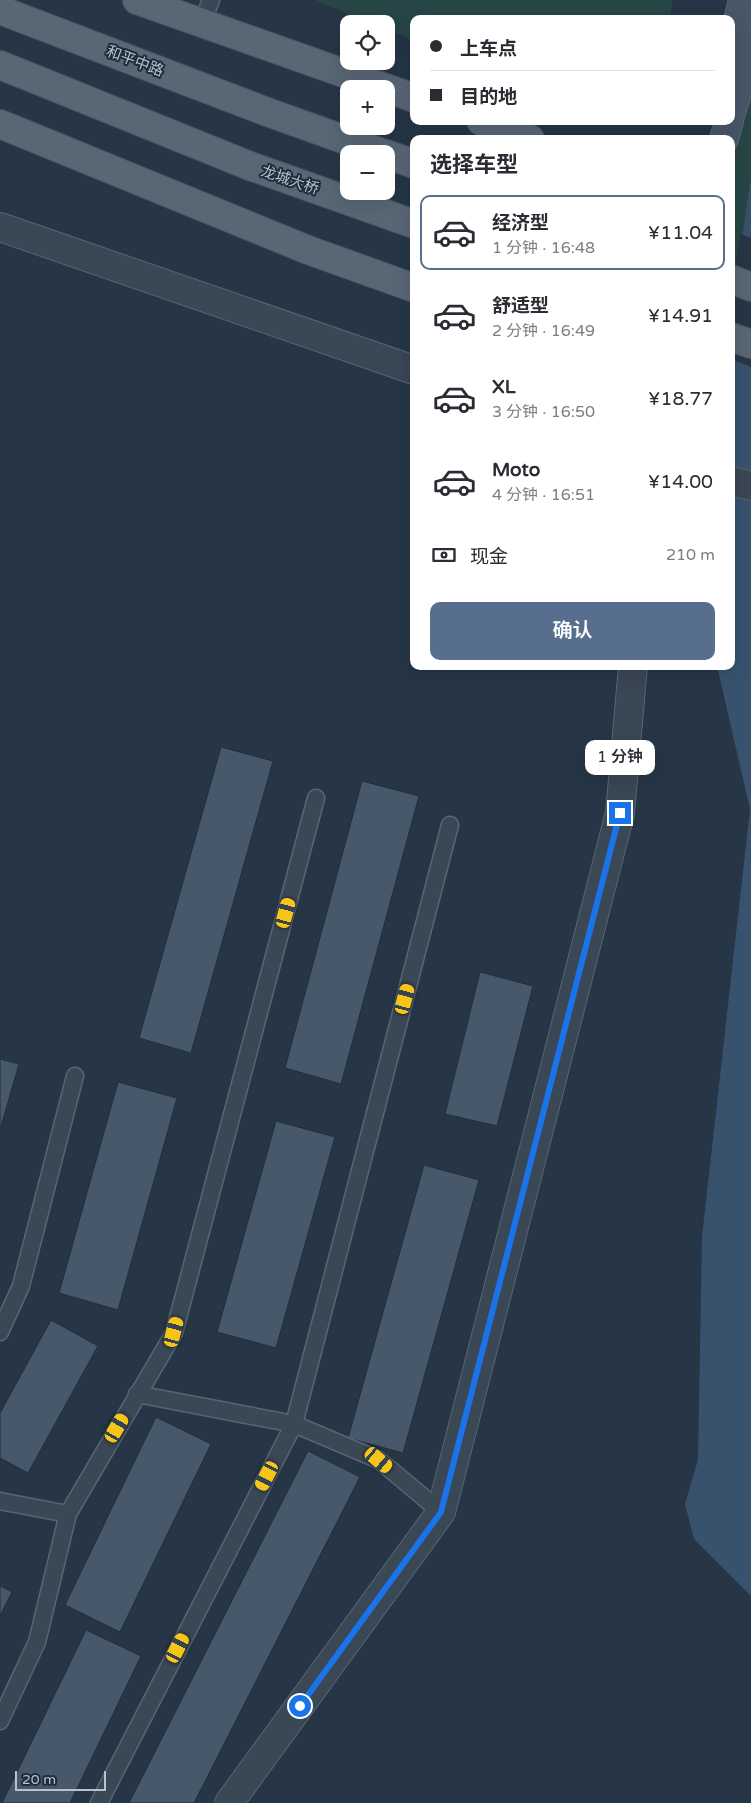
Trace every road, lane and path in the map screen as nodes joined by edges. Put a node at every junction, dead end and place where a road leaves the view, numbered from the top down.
1 (137, 0) edge
2 (743, 0) edge
3 (0, 10) edge
4 (207, 12) edge
5 (735, 32) edge
6 (751, 44) edge
7 (0, 65) edge
8 (410, 96) edge
9 (735, 99) edge
10 (0, 124) edge
11 (492, 125) edge
12 (519, 135) edge
13 (360, 145) edge
14 (395, 157) edge
15 (410, 163) edge
16 (410, 223) edge
17 (0, 227) edge
18 (735, 280) edge
19 (751, 286) edge
20 (410, 287) edge
21 (735, 338) edge
22 (751, 344) edge
23 (410, 369) edge
24 (735, 482) edge
25 (751, 486) edge
26 (633, 670) edge
27 (316, 798) dead end
28 (450, 825) dead end
29 (75, 1076) dead end
30 (0, 1332) edge
31 (137, 1394) junction
32 (294, 1424) junction
33 (0, 1501) edge
34 (441, 1512) junction
35 (68, 1514) junction
36 (0, 1721) edge
37 (99, 1803) edge
38 (229, 1803) edge

1 - 4 main road
2 - 5 main road
3 - 13 main road, 和平中路
4 - 8 main road
6 - 9 main road
7 - 16 main road, 龙城大桥
10 - 20 main road
11 - 12 main road
14 - 15 main road
17 - 23 street
18 - 19 main road
21 - 22 main road
24 - 25 street
26 - 34 street
27 - 31 lane
28 - 32 lane
29 - 30 lane
31 - 32 lane
31 - 35 lane
32 - 34 lane
32 - 37 lane
33 - 35 lane
34 - 38 street
35 - 36 lane

